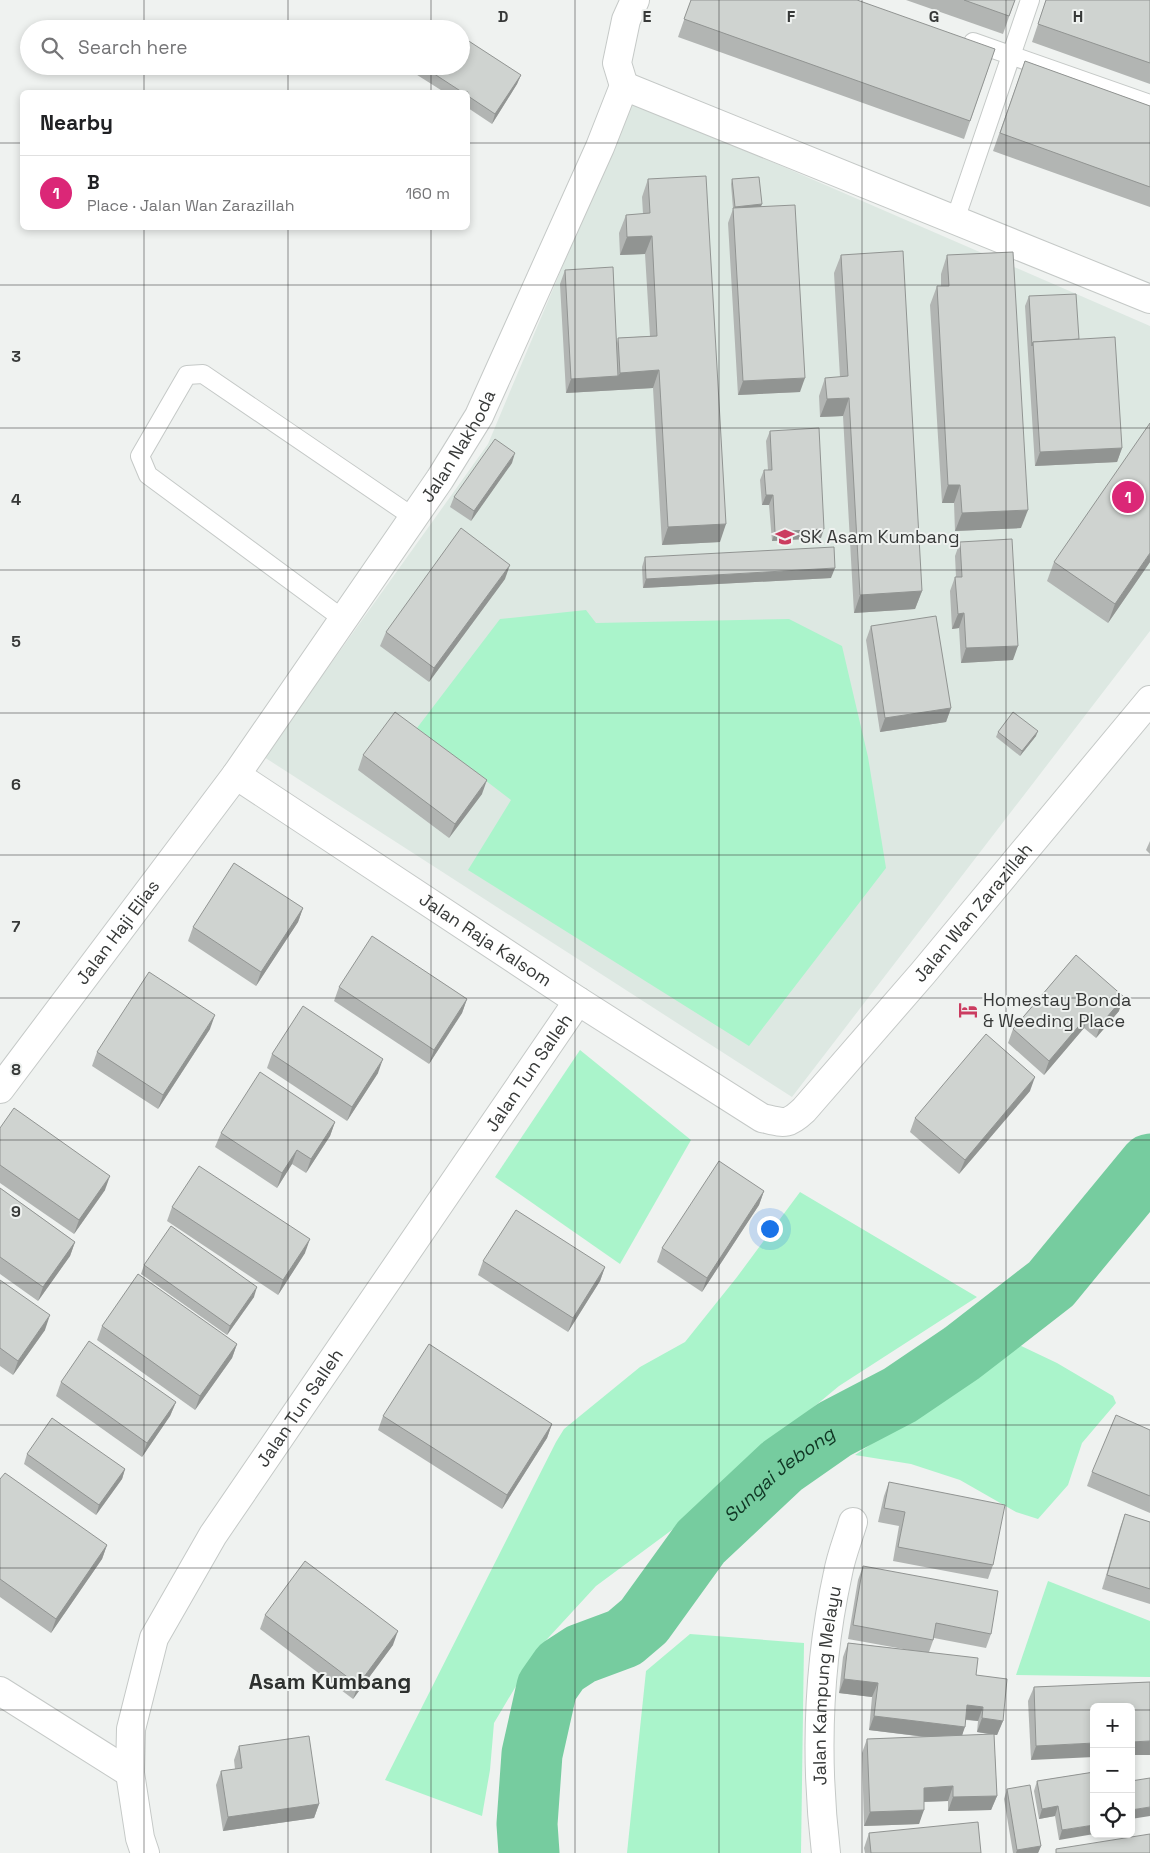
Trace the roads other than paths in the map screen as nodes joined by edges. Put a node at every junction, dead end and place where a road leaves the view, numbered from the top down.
1 (635, 0) edge
2 (1030, 0) edge
3 (955, 36) edge
4 (1011, 55) junction
5 (624, 86) junction
6 (1150, 104) edge
7 (955, 220) junction
8 (1150, 299) edge
9 (413, 517) junction
10 (343, 619) junction
11 (1150, 700) edge
12 (236, 775) junction
13 (578, 1001) junction
14 (0, 1089) edge
15 (792, 1121) joint
16 (853, 1522) dead end
17 (0, 1691) edge
18 (130, 1773) junction
19 (145, 1853) edge
20 (826, 1853) edge

1 - 5 street
2 - 4 lane
3 - 4 lane
4 - 6 lane
4 - 7 lane
5 - 7 street
5 - 9 street, Jalan Nakhoda
7 - 8 street
9 - 10 street, Jalan Nakhoda
9 - 10 lane
10 - 12 street, Jalan Nakhoda
11 - 15 street, Jalan Wan Zarazillah
12 - 13 street, Jalan Raja Kalsom
12 - 14 street, Jalan Haji Elias
13 - 15 street, Jalan Raja Kalsom
13 - 18 street, Jalan Tun Salleh
16 - 20 street, Jalan Kampung Melayu
17 - 18 street
18 - 19 street, Jalan Tun Salleh

